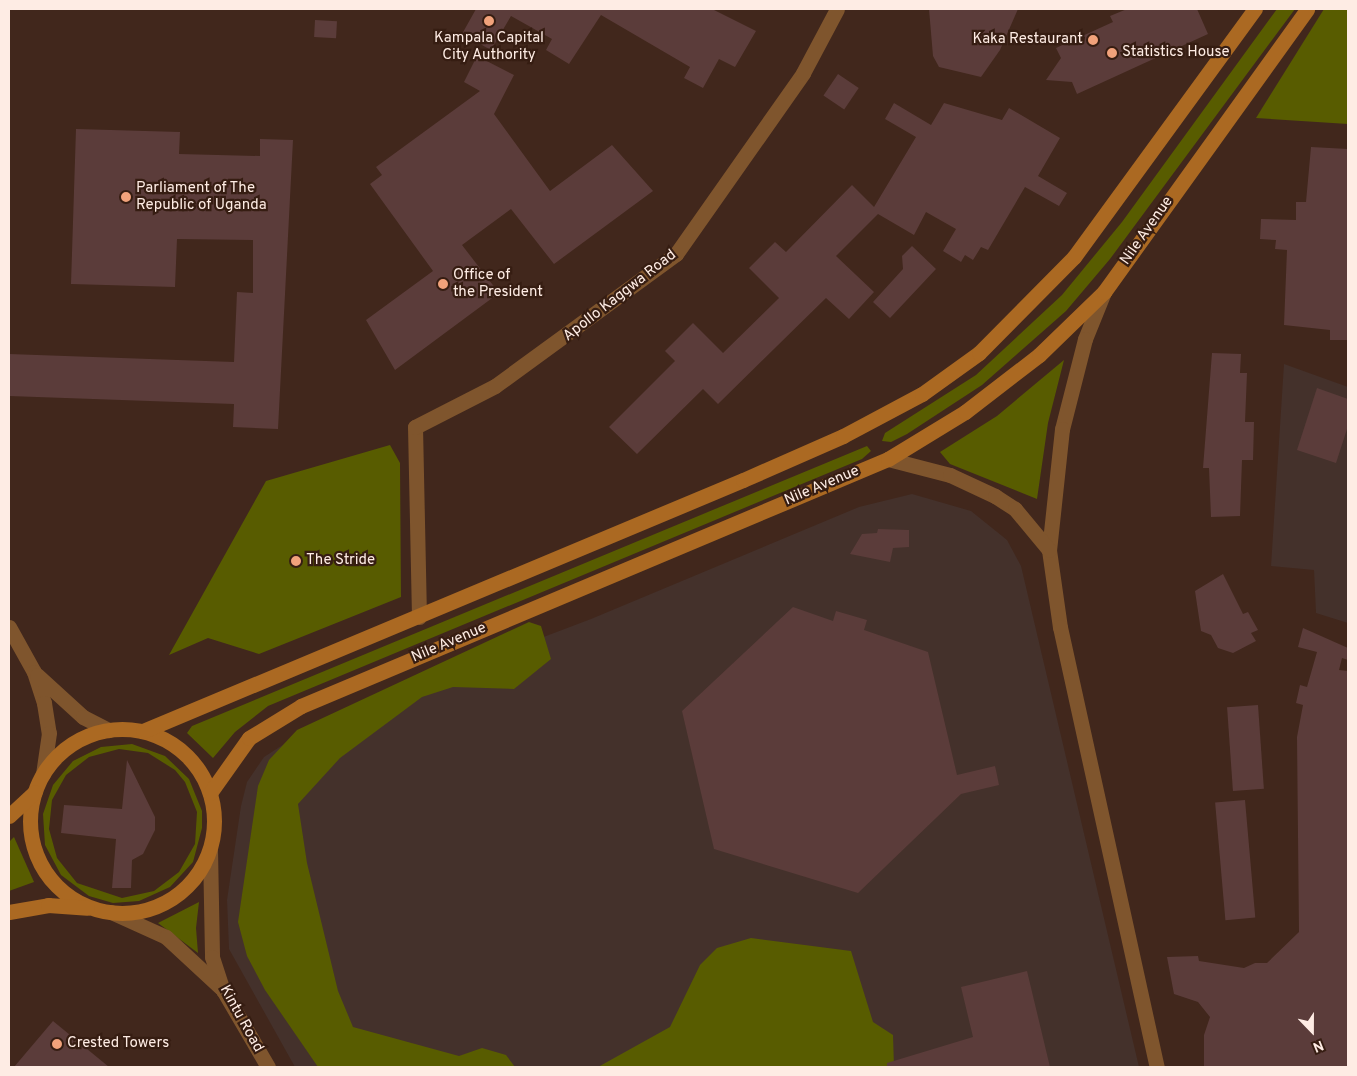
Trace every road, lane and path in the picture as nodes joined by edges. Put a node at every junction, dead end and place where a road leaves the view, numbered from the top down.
1 (837, 9) edge
2 (1307, 9) edge
3 (1251, 11) edge
4 (1104, 292) junction
5 (888, 459) junction
6 (1049, 550) junction
7 (419, 617) junction
8 (9, 627) edge
9 (34, 672) junction
10 (109, 730) junction
11 (143, 731) junction
12 (43, 774) junction
13 (34, 792) junction
14 (210, 793) junction
15 (9, 816) edge
16 (210, 850) junction
17 (96, 909) junction
18 (9, 912) edge
19 (112, 912) junction
20 (223, 990) junction
21 (268, 1067) edge
22 (1157, 1067) edge

1 - 7 street, Apollo Kaggwa Road
2 - 4 main road, Nile Avenue
3 - 7 main road
4 - 5 main road, Nile Avenue
4 - 6 street
5 - 6 street
5 - 14 main road, Nile Avenue
6 - 22 street
7 - 11 main road
8 - 9 street
9 - 10 street
9 - 12 street
10 - 11 main road
10 - 12 main road
11 - 14 main road
12 - 13 main road
13 - 15 main road
13 - 17 main road
14 - 16 main road
16 - 19 main road
16 - 20 street, Kintu Road
17 - 18 main road
17 - 19 main road
19 - 20 street
20 - 21 street, Kintu Road

